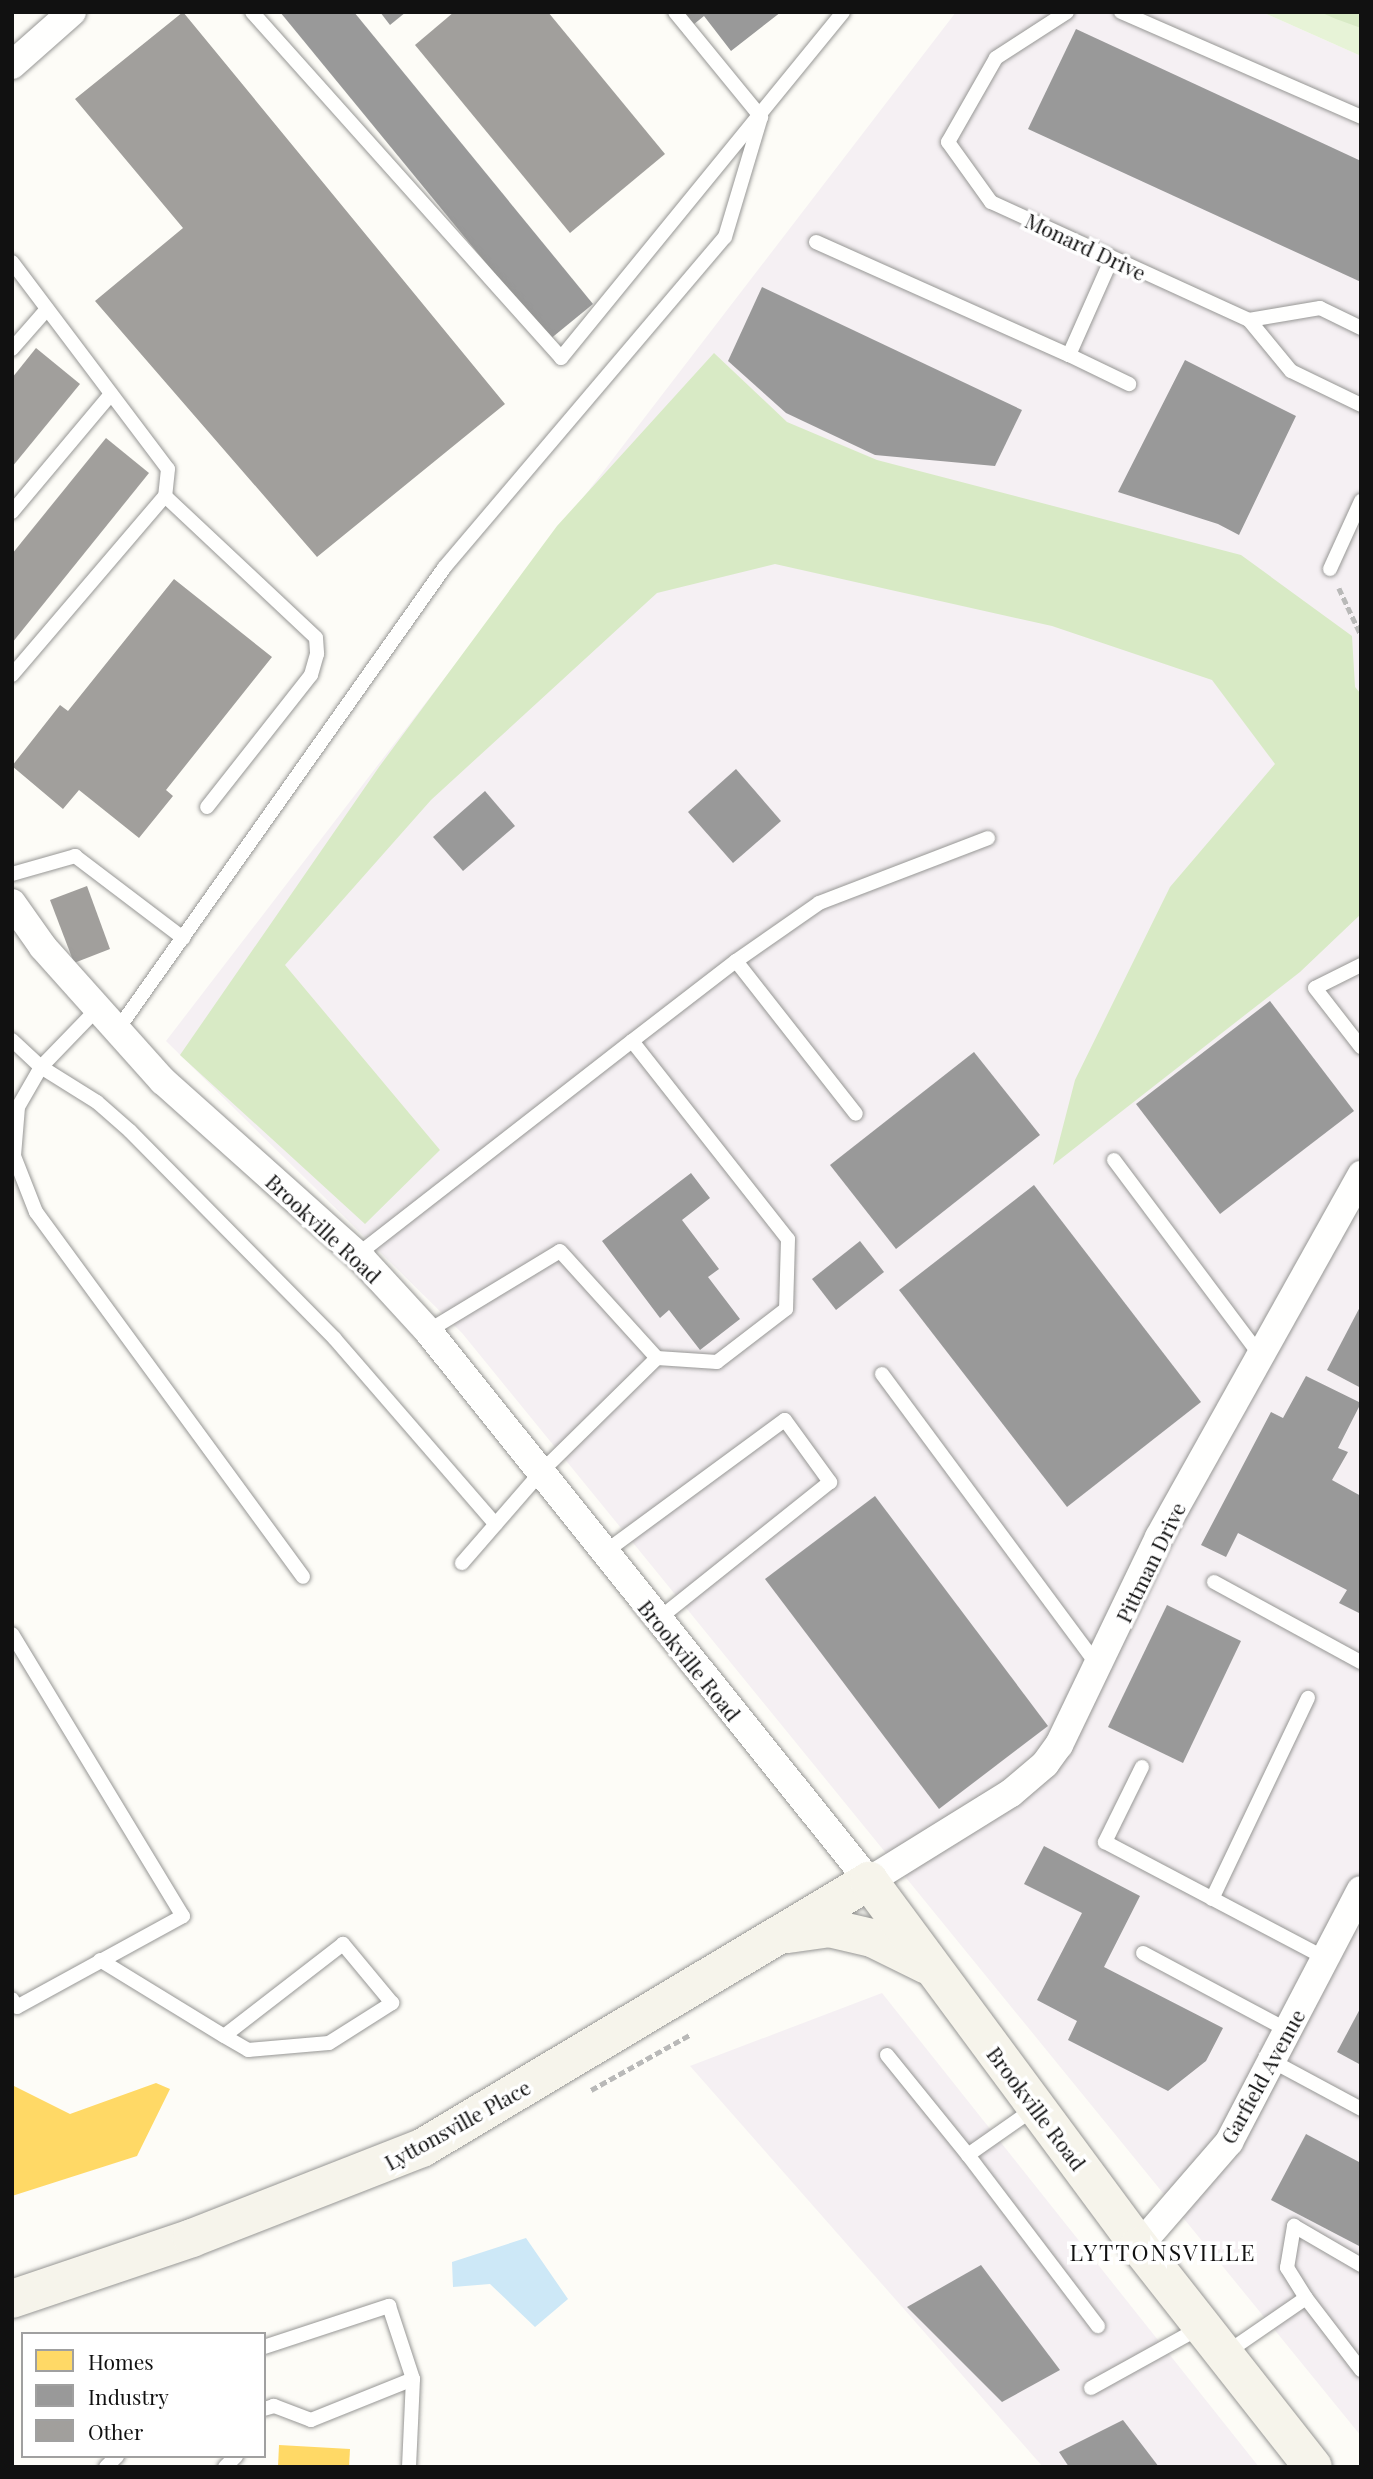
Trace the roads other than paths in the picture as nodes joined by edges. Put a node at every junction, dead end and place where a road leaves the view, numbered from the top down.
1 (72, 12) edge
2 (252, 12) edge
3 (675, 12) edge
4 (843, 12) edge
5 (1067, 12) edge
6 (1121, 12) edge
7 (12, 65) edge
8 (761, 117) junction
9 (1361, 117) edge
10 (816, 242) dead end
11 (1112, 258) junction
12 (12, 262) edge
13 (47, 309) junction
14 (1249, 320) junction
15 (1361, 328) edge
16 (12, 349) edge
17 (1069, 355) junction
18 (1129, 384) dead end
19 (111, 394) junction
20 (1361, 405) edge
21 (165, 496) junction
22 (1361, 501) edge
23 (12, 512) edge
24 (1330, 569) road end
25 (12, 675) edge
26 (207, 807) dead end
27 (988, 838) dead end
28 (12, 874) edge
29 (12, 903) edge
30 (183, 938) junction
31 (736, 961) junction
32 (1361, 965) edge
33 (99, 1007) junction
34 (118, 1029) junction
35 (12, 1040) edge
36 (632, 1041) junction
37 (1361, 1047) edge
38 (41, 1067) junction
39 (856, 1114) dead end
40 (1114, 1160) dead end
41 (1361, 1175) edge
42 (357, 1255) junction
43 (428, 1331) junction
44 (1259, 1354) junction
45 (657, 1358) junction
46 (882, 1374) dead end
47 (542, 1471) junction
48 (495, 1524) junction
49 (605, 1552) junction
50 (462, 1563) dead end
51 (303, 1577) dead end
52 (1214, 1583) dead end
53 (657, 1620) junction
54 (12, 1634) edge
55 (1361, 1662) edge
56 (1099, 1668) junction
57 (1308, 1698) dead end
58 (1142, 1767) dead end
59 (869, 1881) junction
60 (1212, 1899) junction
61 (1358, 1901) edge
62 (779, 1935) junction
63 (1143, 1953) dead end
64 (1325, 1958) junction
65 (100, 1960) junction
66 (932, 1967) junction
67 (12, 1999) edge
68 (1287, 2030) junction
69 (224, 2035) junction
70 (887, 2055) dead end
71 (1272, 2061) junction
72 (1036, 2107) junction
73 (1361, 2109) edge
74 (968, 2155) junction
75 (1139, 2246) junction
76 (1361, 2265) edge
77 (1306, 2298) junction
78 (12, 2299) edge
79 (1098, 2326) dead end
80 (1213, 2340) junction
81 (266, 2346) edge
82 (1361, 2370) edge
83 (413, 2379) junction
84 (1091, 2388) dead end
85 (266, 2408) edge
86 (409, 2467) edge
87 (1313, 2467) edge

1 - 7 street
2 - 8 lane
3 - 8 lane
4 - 8 lane
5 - 11 lane, Monard Drive
6 - 9 lane
8 - 30 lane
10 - 17 lane
11 - 14 lane, Monard Drive
11 - 17 lane
12 - 13 lane
13 - 16 lane
13 - 19 lane
14 - 15 lane
14 - 20 lane, Monard Drive
17 - 18 lane
19 - 21 lane
19 - 23 lane
21 - 25 lane
21 - 26 lane
22 - 24 lane
27 - 31 lane
28 - 30 lane
29 - 33 street, Brookville Road
30 - 34 lane
31 - 36 lane
31 - 39 lane
32 - 37 lane
33 - 34 street, Brookville Road
33 - 38 lane
34 - 42 street, Brookville Road
35 - 38 lane
36 - 42 lane
36 - 45 lane
38 - 48 lane
38 - 51 lane
40 - 44 lane
41 - 44 street, Pittman Drive
42 - 43 street, Brookville Road
43 - 45 lane
43 - 47 street, Brookville Road
44 - 56 street, Pittman Drive
45 - 47 lane
46 - 56 lane
47 - 48 lane
47 - 49 street, Brookville Road
48 - 50 lane
49 - 53 street, Brookville Road
49 - 53 lane
52 - 55 lane
53 - 59 street, Brookville Road
54 - 65 lane
56 - 59 street, Pittman Drive
57 - 60 lane
58 - 60 lane
59 - 62 street, Lyttonsville Place
59 - 66 street, Brookville Road
60 - 64 lane
61 - 64 street, Garfield Avenue
62 - 66 street
62 - 78 street, Lyttonsville Place
63 - 68 lane
64 - 68 street, Garfield Avenue
65 - 67 lane
65 - 69 lane
66 - 72 street, Brookville Road
68 - 71 street, Garfield Avenue
69 - 69 lane
70 - 74 lane
71 - 73 lane
71 - 75 street, Garfield Avenue
72 - 74 lane
72 - 75 street, Brookville Road
74 - 79 lane
75 - 80 street, Brookville Road
76 - 77 lane
77 - 80 lane
77 - 82 lane
80 - 84 lane
80 - 87 street, Brookville Road
81 - 83 lane
83 - 85 lane
83 - 86 lane

